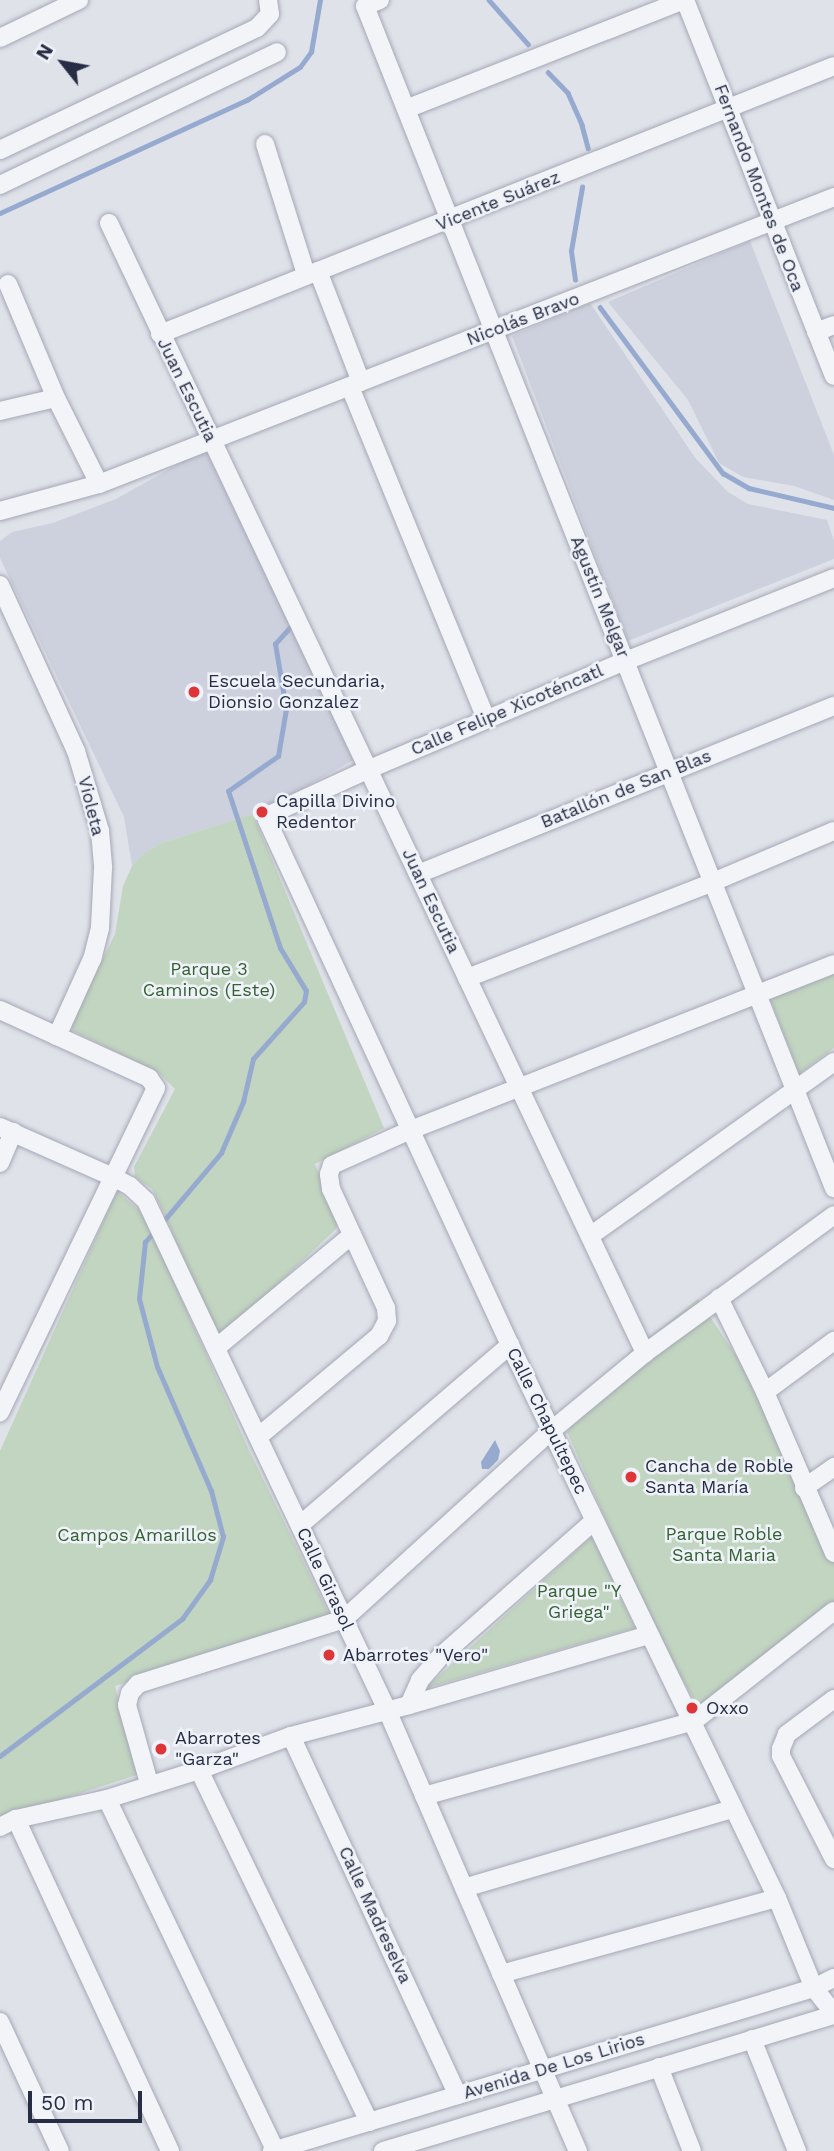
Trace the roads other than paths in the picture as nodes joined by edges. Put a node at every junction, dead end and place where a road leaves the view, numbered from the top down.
1 (79, 0) edge
2 (268, 0) edge
3 (684, 0) edge
4 (373, 3) edge
5 (0, 38) edge
6 (212, 48) junction
7 (277, 52) dead end
8 (834, 66) edge
9 (224, 76) junction
10 (406, 109) junction
11 (728, 109) junction
12 (265, 144) dead end
13 (0, 150) edge
14 (0, 185) edge
15 (834, 197) edge
16 (450, 221) junction
17 (772, 222) junction
18 (108, 223) dead end
19 (312, 272) junction
20 (8, 284) dead end
21 (834, 325) edge
22 (494, 330) junction
23 (816, 332) junction
24 (160, 334) junction
25 (834, 376) edge
26 (356, 385) junction
27 (56, 398) junction
28 (0, 411) edge
29 (211, 440) junction
30 (99, 484) junction
31 (0, 512) edge
32 (834, 578) edge
33 (0, 585) edge
34 (625, 661) junction
35 (834, 706) edge
36 (486, 719) junction
37 (369, 769) junction
38 (669, 771) junction
39 (268, 823) joint
40 (834, 831) edge
41 (418, 874) junction
42 (713, 882) junction
43 (834, 964) edge
44 (467, 978) junction
45 (758, 995) junction
46 (0, 1010) edge
47 (57, 1036) junction
48 (834, 1062) edge
49 (520, 1089) junction
50 (796, 1091) junction
51 (413, 1129) junction
52 (7, 1130) edge
53 (0, 1163) edge
54 (113, 1177) junction
55 (834, 1188) edge
56 (834, 1215) edge
57 (352, 1235) junction
58 (590, 1236) junction
59 (719, 1298) junction
60 (834, 1340) edge
61 (510, 1345) junction
62 (216, 1348) junction
63 (645, 1353) junction
64 (765, 1392) junction
65 (0, 1412) edge
66 (552, 1430) junction
67 (258, 1437) junction
68 (834, 1466) edge
69 (804, 1488) junction
70 (594, 1521) junction
71 (300, 1525) junction
72 (834, 1553) edge
73 (834, 1611) edge
74 (344, 1619) junction
75 (648, 1635) junction
76 (834, 1699) edge
77 (409, 1705) junction
78 (387, 1710) junction
79 (694, 1721) junction
80 (291, 1735) junction
81 (199, 1770) junction
82 (149, 1783) junction
83 (424, 1796) junction
84 (107, 1799) junction
85 (732, 1809) junction
86 (8, 1823) edge
87 (828, 1832) edge
88 (834, 1860) edge
89 (464, 1888) junction
90 (777, 1898) junction
91 (501, 1974) junction
92 (834, 1978) edge
93 (814, 1988) junction
94 (834, 2015) edge
95 (0, 2022) edge
96 (752, 2039) junction
97 (659, 2067) junction
98 (543, 2070) junction
99 (458, 2095) junction
100 (555, 2099) junction
101 (369, 2122) junction
102 (274, 2150) edge
103 (60, 2151) edge
104 (170, 2151) edge
105 (383, 2151) edge
106 (578, 2151) edge
107 (692, 2151) edge
108 (797, 2151) edge

1 - 5 street
2 - 6 street
3 - 10 street
3 - 11 street, Fernando Montes de Oca
4 - 10 street, Agustín Melgar
6 - 9 street
6 - 13 street
7 - 9 street
8 - 11 street, Vicente Suárez
9 - 14 street
10 - 16 street, Agustín Melgar
11 - 16 street, Vicente Suárez
11 - 17 street, Fernando Montes de Oca
12 - 19 street
15 - 17 street, Nicolás Bravo
16 - 19 street, Vicente Suárez
16 - 22 street, Agustín Melgar
17 - 22 street, Nicolás Bravo
17 - 23 street, Fernando Montes de Oca
18 - 24 street, Juan Escutia
19 - 24 street, Vicente Suárez
19 - 26 street
20 - 27 street
21 - 23 street
22 - 26 street, Nicolás Bravo
22 - 34 street, Agustín Melgar
23 - 25 street, Fernando Montes de Oca
24 - 29 street, Juan Escutia
26 - 29 street, Nicolás Bravo
26 - 36 street
27 - 28 street
27 - 30 street
29 - 30 street, Nicolás Bravo
29 - 37 street, Juan Escutia
30 - 31 street, Nicolás Bravo
32 - 34 street, Calle Felipe Xicoténcatl
33 - 47 street, Violeta
34 - 36 street, Calle Felipe Xicoténcatl
34 - 38 street, Agustín Melgar
35 - 38 street, Batallón de San Blas
36 - 37 street, Calle Felipe Xicoténcatl
37 - 39 street, Calle Felipe Xicoténcatl
37 - 41 street, Juan Escutia
38 - 41 street, Batallón de San Blas
38 - 42 street, Agustín Melgar
39 - 51 street, Calle Chapultepec
40 - 42 street
41 - 44 street, Juan Escutia
42 - 44 street
42 - 45 street, Agustín Melgar
43 - 45 street
44 - 49 street, Juan Escutia
45 - 49 street
45 - 50 street, Agustín Melgar
46 - 47 street
47 - 54 street
48 - 50 street
49 - 51 street
49 - 58 street, Juan Escutia
50 - 55 street, Agustín Melgar
50 - 58 street
51 - 57 street
51 - 61 street, Calle Chapultepec
52 - 53 street
52 - 54 street, Calle Girasol
54 - 62 street, Calle Girasol
54 - 65 street
56 - 59 street
57 - 62 street
57 - 67 street
58 - 63 street, Juan Escutia
59 - 63 street
59 - 64 street
60 - 64 street
61 - 66 street, Calle Chapultepec
61 - 71 street
62 - 67 street, Calle Girasol
63 - 66 street
64 - 69 street
66 - 70 street, Calle Chapultepec
66 - 74 street
67 - 71 street, Calle Girasol
68 - 69 street
69 - 72 street
70 - 75 street, Calle Chapultepec
70 - 77 street
71 - 74 street, Calle Girasol
73 - 79 street
74 - 78 street, Calle Girasol
74 - 82 street
75 - 77 street
75 - 79 street, Calle Chapultepec
76 - 87 street
77 - 78 street
78 - 80 street
78 - 83 street, Calle Girasol
79 - 83 street
79 - 85 street, Calle Chapultepec
80 - 81 street
80 - 99 street, Calle Madreselva
81 - 82 street
81 - 101 street
82 - 84 street
83 - 89 street, Calle Girasol
84 - 86 street
84 - 102 street
85 - 89 street
85 - 90 street, Calle Chapultepec
86 - 104 street
87 - 88 street
89 - 91 street, Calle Girasol
90 - 91 street
90 - 93 street, Calle Chapultepec
91 - 98 street, Calle Girasol
92 - 93 street, Avenida De Los Lirios
93 - 94 street, Calle Chapultepec
93 - 98 street, Avenida De Los Lirios
94 - 96 street, Avenida De Los Lirios
95 - 103 street
96 - 97 street, Avenida De Los Lirios
96 - 108 street
97 - 100 street, Avenida De Los Lirios
97 - 107 street
98 - 99 street, Avenida De Los Lirios
98 - 100 street, Calle Girasol
99 - 101 street, Avenida De Los Lirios
100 - 105 street, Avenida De Los Lirios
100 - 106 street, Calle Girasol
101 - 102 street, Avenida De Los Lirios

